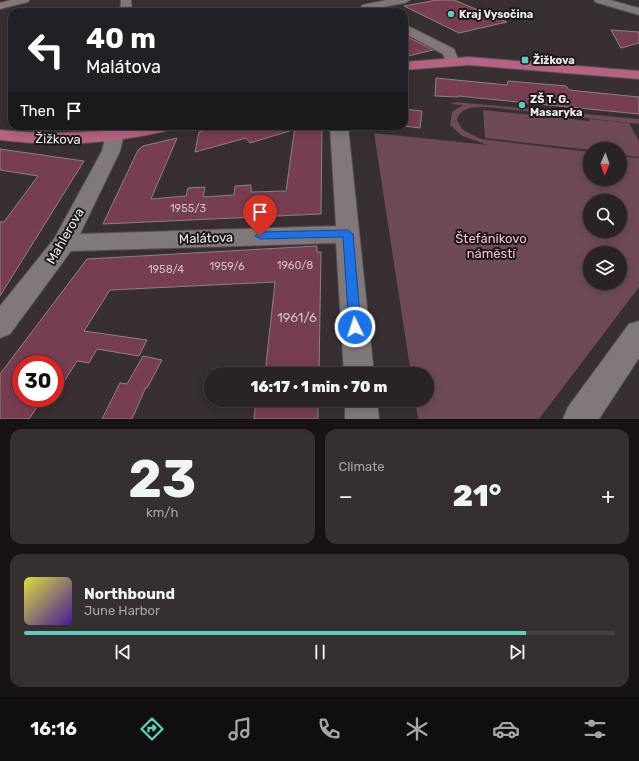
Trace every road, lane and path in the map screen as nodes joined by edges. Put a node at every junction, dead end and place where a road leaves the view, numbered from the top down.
1 (15, 0) edge
2 (353, 0) edge
3 (405, 0) edge
4 (599, 0) edge
5 (0, 6) edge
6 (367, 8) edge
7 (378, 8) edge
8 (639, 12) edge
9 (408, 30) edge
10 (452, 61) junction
11 (408, 66) edge
12 (639, 75) edge
13 (339, 130) edge
14 (116, 131) edge
15 (0, 135) edge
16 (348, 234) junction
17 (64, 242) junction
18 (0, 326) edge
19 (639, 333) edge
20 (358, 367) edge
21 (361, 407) edge
22 (362, 419) edge
23 (580, 419) edge

1 - 5 street
2 - 6 street
3 - 7 street
4 - 8 street
9 - 10 street
10 - 11 main road
10 - 12 main road
13 - 16 street
14 - 15 main road, Žižkova
14 - 17 street, Mahlerova
16 - 17 street, Malátova
16 - 20 street
17 - 18 street, Mahlerova
19 - 23 street
21 - 22 street

